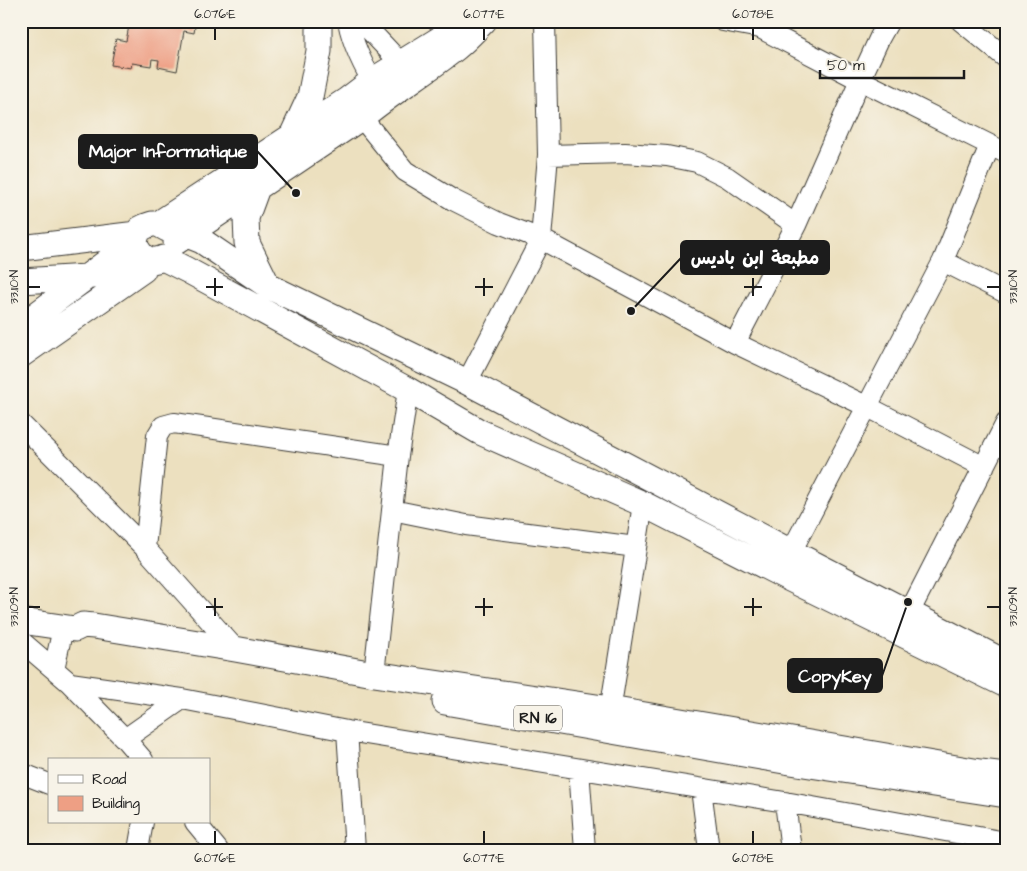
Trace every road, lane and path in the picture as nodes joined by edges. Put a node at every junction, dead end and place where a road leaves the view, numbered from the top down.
1 (319, 21) edge
2 (348, 21) edge
3 (361, 21) edge
4 (473, 21) edge
5 (484, 21) edge
6 (545, 21) edge
7 (723, 21) edge
8 (889, 21) edge
9 (961, 21) edge
10 (763, 25) edge
11 (1006, 58) edge
12 (408, 71) junction
13 (860, 80) junction
14 (378, 90) junction
15 (354, 109) junction
16 (291, 138) junction
17 (998, 149) edge
18 (548, 155) junction
19 (257, 188) junction
20 (796, 225) junction
21 (541, 239) junction
22 (159, 243) junction
23 (21, 248) edge
24 (943, 261) junction
25 (87, 277) junction
26 (21, 282) edge
27 (268, 286) junction
28 (1006, 293) edge
29 (21, 326) edge
30 (735, 343) junction
31 (21, 355) edge
32 (467, 382) junction
33 (408, 390) junction
34 (868, 407) junction
35 (1006, 423) edge
36 (21, 424) edge
37 (398, 456) junction
38 (984, 467) junction
39 (643, 504) junction
40 (392, 510) junction
41 (636, 547) junction
42 (145, 548) junction
43 (791, 552) junction
44 (909, 613) junction
45 (21, 621) edge
46 (69, 628) junction
47 (21, 641) edge
48 (235, 649) junction
49 (1006, 663) edge
50 (54, 669) junction
51 (374, 674) junction
52 (70, 682) junction
53 (1006, 685) edge
54 (182, 700) junction
55 (609, 720) junction
56 (347, 731) junction
57 (125, 739) junction
58 (141, 758) edge
59 (579, 769) junction
60 (21, 773) edge
61 (1006, 775) edge
62 (48, 784) edge
63 (701, 789) junction
64 (1006, 795) edge
65 (785, 802) junction
66 (143, 824) edge
67 (197, 824) edge
68 (1006, 842) edge
69 (974, 843) edge
70 (349, 849) edge
71 (138, 850) edge
72 (218, 850) edge
73 (586, 850) edge
74 (708, 850) edge
75 (791, 850) edge

1 - 16 main road
2 - 14 street
3 - 12 street
4 - 12 main road
5 - 12 main road
6 - 18 street
7 - 10 street
8 - 13 street
9 - 11 street
10 - 13 street
12 - 14 main road
13 - 17 street
13 - 20 street
14 - 15 main road
15 - 16 main road
15 - 19 main road
15 - 21 street
16 - 22 main road
17 - 24 street
18 - 20 street
18 - 21 street
19 - 22 main road
19 - 27 main road
20 - 30 street
21 - 30 street
21 - 32 street
22 - 23 main road
22 - 25 main road
22 - 27 main road
22 - 31 main road
22 - 33 main road
24 - 28 street
24 - 34 street
25 - 26 main road
25 - 29 main road
27 - 32 main road
30 - 34 street
32 - 43 main road
33 - 37 street
33 - 39 main road
34 - 38 street
34 - 43 street
35 - 38 street
36 - 42 street
37 - 40 street
37 - 42 street
38 - 44 street
39 - 41 street
39 - 53 main road
40 - 41 street
40 - 51 street
41 - 55 street
42 - 48 street
43 - 44 main road
44 - 49 main road
45 - 46 main road, RN 16
46 - 48 main road, RN 16
46 - 50 street
46 - 55 main road, RN 16
47 - 50 street
48 - 51 main road, RN 16
50 - 52 street
51 - 55 main road, RN 16
52 - 54 street
52 - 57 street
54 - 56 street
54 - 57 street
55 - 61 main road, RN 16
55 - 64 main road, RN 16
56 - 59 street
56 - 70 street
57 - 58 street
59 - 63 street
59 - 73 street
60 - 62 street
63 - 65 street
63 - 74 street
65 - 69 street
65 - 75 street
66 - 71 street
67 - 72 street
68 - 69 street

